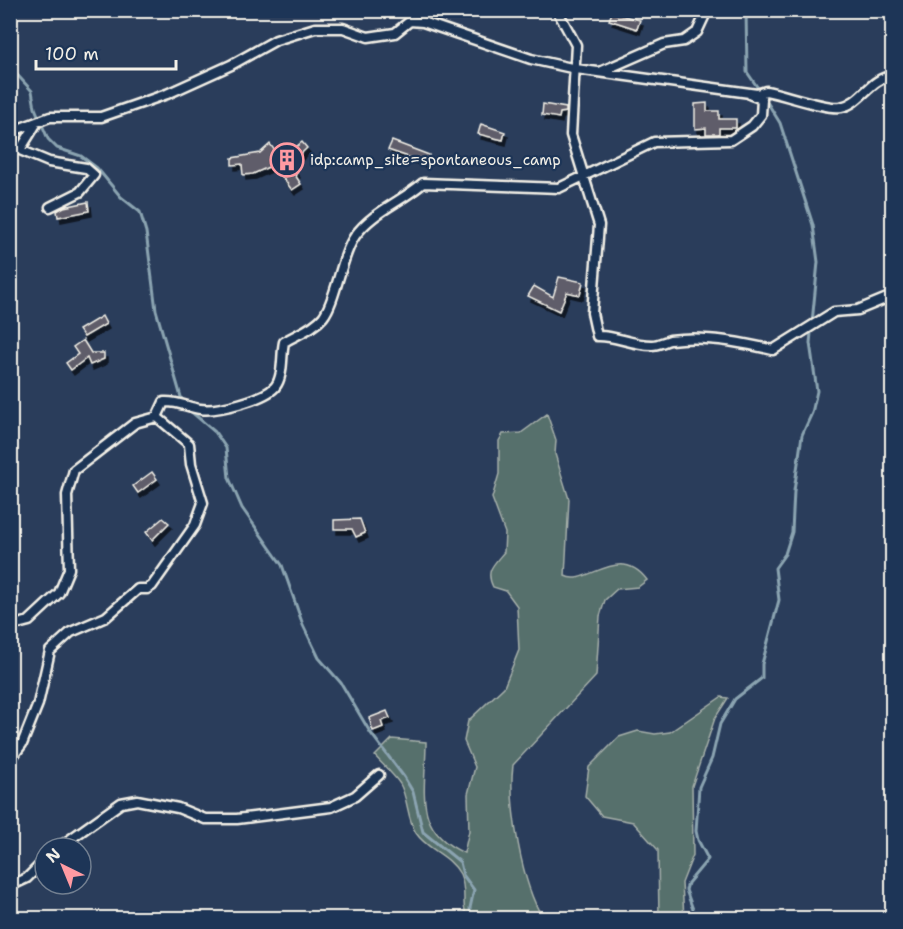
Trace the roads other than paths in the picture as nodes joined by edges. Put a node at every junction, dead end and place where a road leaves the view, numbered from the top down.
1 (557, 10) edge
2 (703, 10) edge
3 (576, 69) junction
4 (599, 73) junction
5 (892, 76) edge
6 (752, 94) junction
7 (37, 124) junction
8 (10, 132) edge
9 (584, 176) junction
10 (50, 207) dead end
11 (892, 296) edge
12 (157, 417) junction
13 (10, 626) edge
14 (10, 760) edge
15 (379, 775) dead end
16 (75, 836) edge
17 (33, 872) edge
18 (10, 886) edge

1 - 3 street
2 - 4 street
3 - 4 street
3 - 7 street
3 - 9 street
4 - 6 street
5 - 6 street
6 - 9 street
7 - 8 street
7 - 10 street
9 - 11 street
9 - 12 street
12 - 13 street
12 - 14 street
15 - 16 street
17 - 18 street

